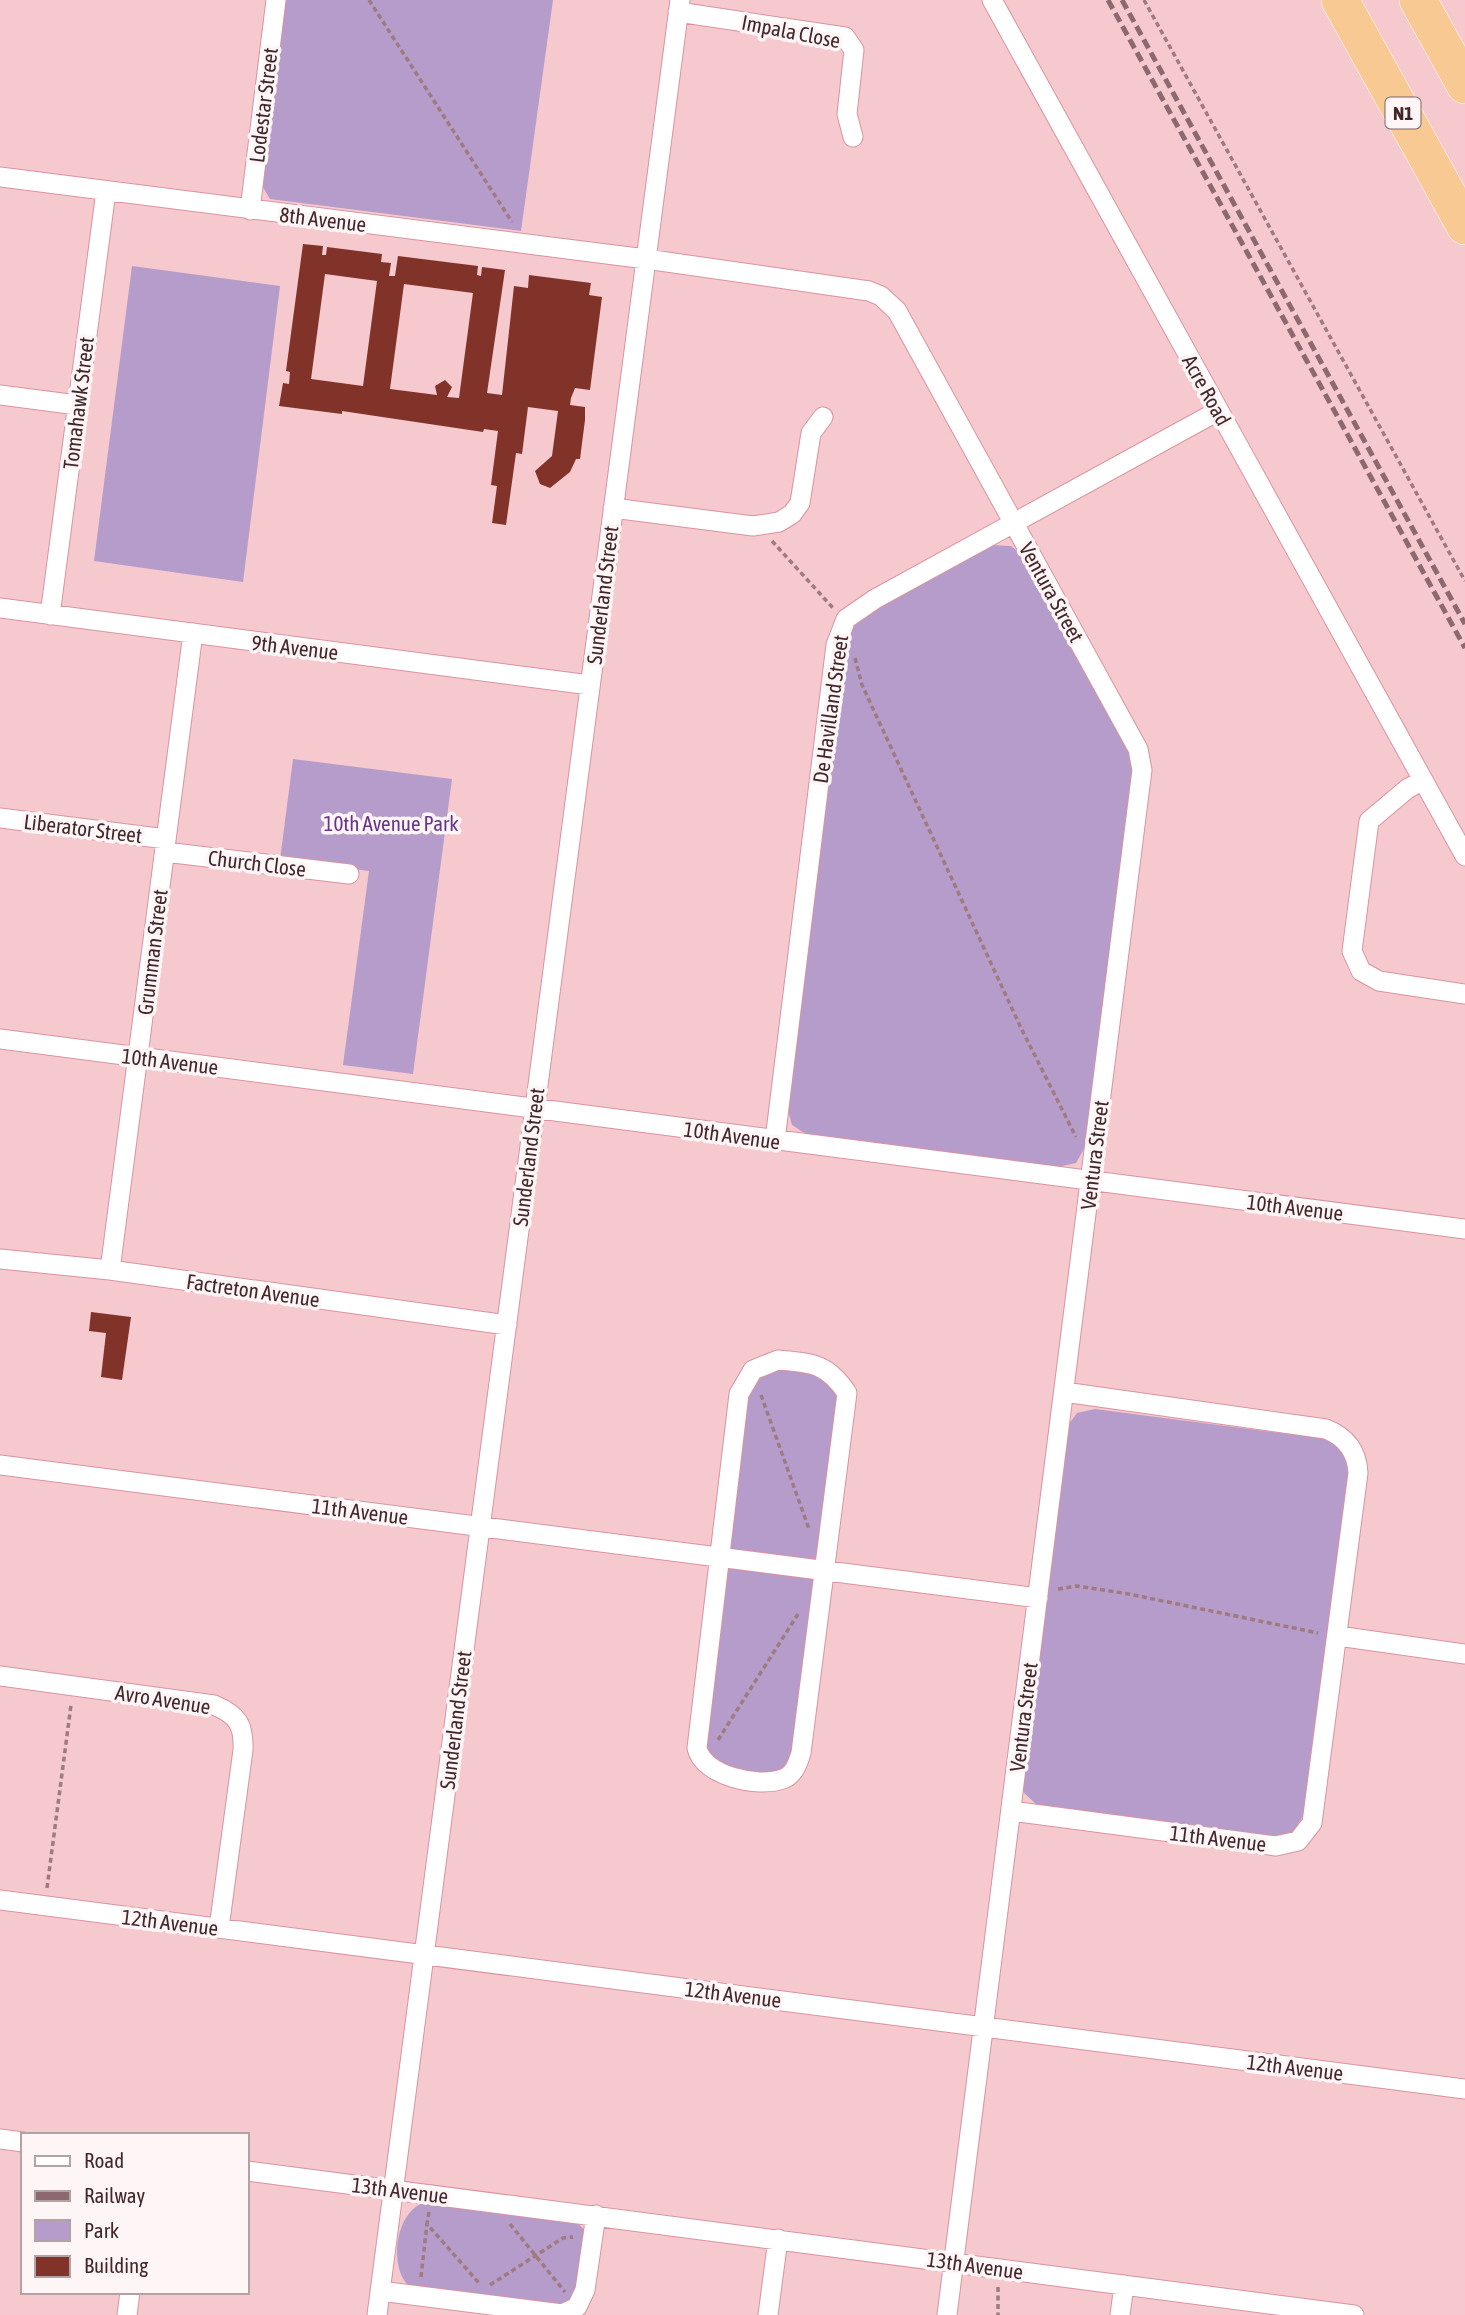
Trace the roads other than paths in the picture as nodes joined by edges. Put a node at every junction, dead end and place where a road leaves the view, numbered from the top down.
1 (276, 0) edge
2 (992, 0) edge
3 (1340, 0) edge
4 (1418, 0) edge
5 (679, 6) edge
6 (1465, 85) edge
7 (853, 136) dead end
8 (0, 177) edge
9 (106, 191) junction
10 (250, 210) junction
11 (1465, 226) edge
12 (646, 259) junction
13 (0, 396) edge
14 (78, 405) junction
15 (1218, 411) junction
16 (823, 417) dead end
17 (613, 508) junction
18 (1014, 524) junction
19 (0, 608) edge
20 (50, 615) junction
21 (193, 633) junction
22 (590, 685) junction
23 (1423, 780) junction
24 (0, 818) edge
25 (165, 845) junction
26 (1465, 856) edge
27 (349, 874) dead end
28 (1465, 994) edge
29 (0, 1039) edge
30 (138, 1056) junction
31 (535, 1108) junction
32 (775, 1140) junction
33 (1092, 1172) junction
34 (1465, 1229) edge
35 (0, 1259) edge
36 (110, 1270) junction
37 (506, 1325) junction
38 (1064, 1392) junction
39 (0, 1465) edge
40 (480, 1527) junction
41 (721, 1558) junction
42 (825, 1573) junction
43 (1038, 1598) junction
44 (1338, 1636) junction
45 (1465, 1654) edge
46 (0, 1676) edge
47 (1011, 1811) junction
48 (0, 1900) edge
49 (219, 1928) junction
50 (424, 1954) junction
51 (983, 2026) junction
52 (1465, 2089) edge
53 (0, 2139) edge
54 (21, 2142) edge
55 (248, 2171) edge
56 (394, 2189) junction
57 (596, 2215) junction
58 (778, 2239) junction
59 (954, 2262) junction
60 (1124, 2285) junction
61 (380, 2291) junction
62 (130, 2294) edge
63 (1262, 2309) edge
64 (127, 2315) edge
65 (377, 2315) edge
66 (768, 2315) edge
67 (947, 2315) edge
68 (1120, 2315) edge
69 (1354, 2315) edge

1 - 10 street, Lodestar Street
2 - 15 street, Acre Road
3 - 11 highway, N1
4 - 6 highway
5 - 7 street, Impala Close
5 - 12 street, Sunderland Street
8 - 9 street, 8th Avenue
9 - 10 street, 8th Avenue
9 - 14 street, Tomahawk Street
10 - 12 street, 8th Avenue
12 - 17 street, Sunderland Street
12 - 18 street, Ventura Street
13 - 14 street
14 - 20 street, Tomahawk Street
15 - 18 street, De Havilland Street
15 - 23 street, Acre Road
16 - 17 street
17 - 22 street, Sunderland Street
18 - 32 street, De Havilland Street
18 - 33 street, Ventura Street
19 - 20 street, 9th Avenue
20 - 21 street, 9th Avenue
21 - 22 street, 9th Avenue
21 - 25 street, Grumman Street
22 - 31 street, Sunderland Street
23 - 26 street, Acre Road
23 - 28 street
24 - 25 street, Liberator Street
25 - 27 street, Church Close
25 - 30 street, Grumman Street
29 - 30 street, 10th Avenue
30 - 31 street, 10th Avenue
30 - 36 street, Grumman Street
31 - 32 street, 10th Avenue
31 - 37 street, Sunderland Street
32 - 33 street, 10th Avenue
33 - 34 street, 10th Avenue
33 - 38 street, Ventura Street
35 - 36 street, Factreton Avenue
36 - 37 street, Factreton Avenue
37 - 40 street, Sunderland Street
38 - 43 street, Ventura Street
38 - 44 street, 11th Avenue
39 - 40 street, 11th Avenue
40 - 41 street, 11th Avenue
40 - 50 street, Sunderland Street
41 - 42 street, 11th Avenue
41 - 42 street
41 - 42 street
42 - 43 street, 11th Avenue
43 - 47 street, Ventura Street
44 - 45 street
44 - 47 street, 11th Avenue
46 - 49 street, Avro Avenue
47 - 51 street, Ventura Street
48 - 49 street, 12th Avenue
49 - 50 street, 12th Avenue
50 - 51 street, 12th Avenue
50 - 56 street, Sunderland Street
51 - 52 street, 12th Avenue
51 - 59 street, Ventura Street
53 - 54 street
55 - 56 street, 13th Avenue
56 - 57 street, 13th Avenue
56 - 61 street, Sunderland Street
57 - 58 street, 13th Avenue
57 - 61 street
58 - 59 street, 13th Avenue
58 - 66 street
59 - 60 street, 13th Avenue
59 - 67 street, Ventura Street
60 - 63 street, 13th Avenue
60 - 68 street
61 - 65 street, Sunderland Street
62 - 64 street
63 - 69 street, 13th Avenue

